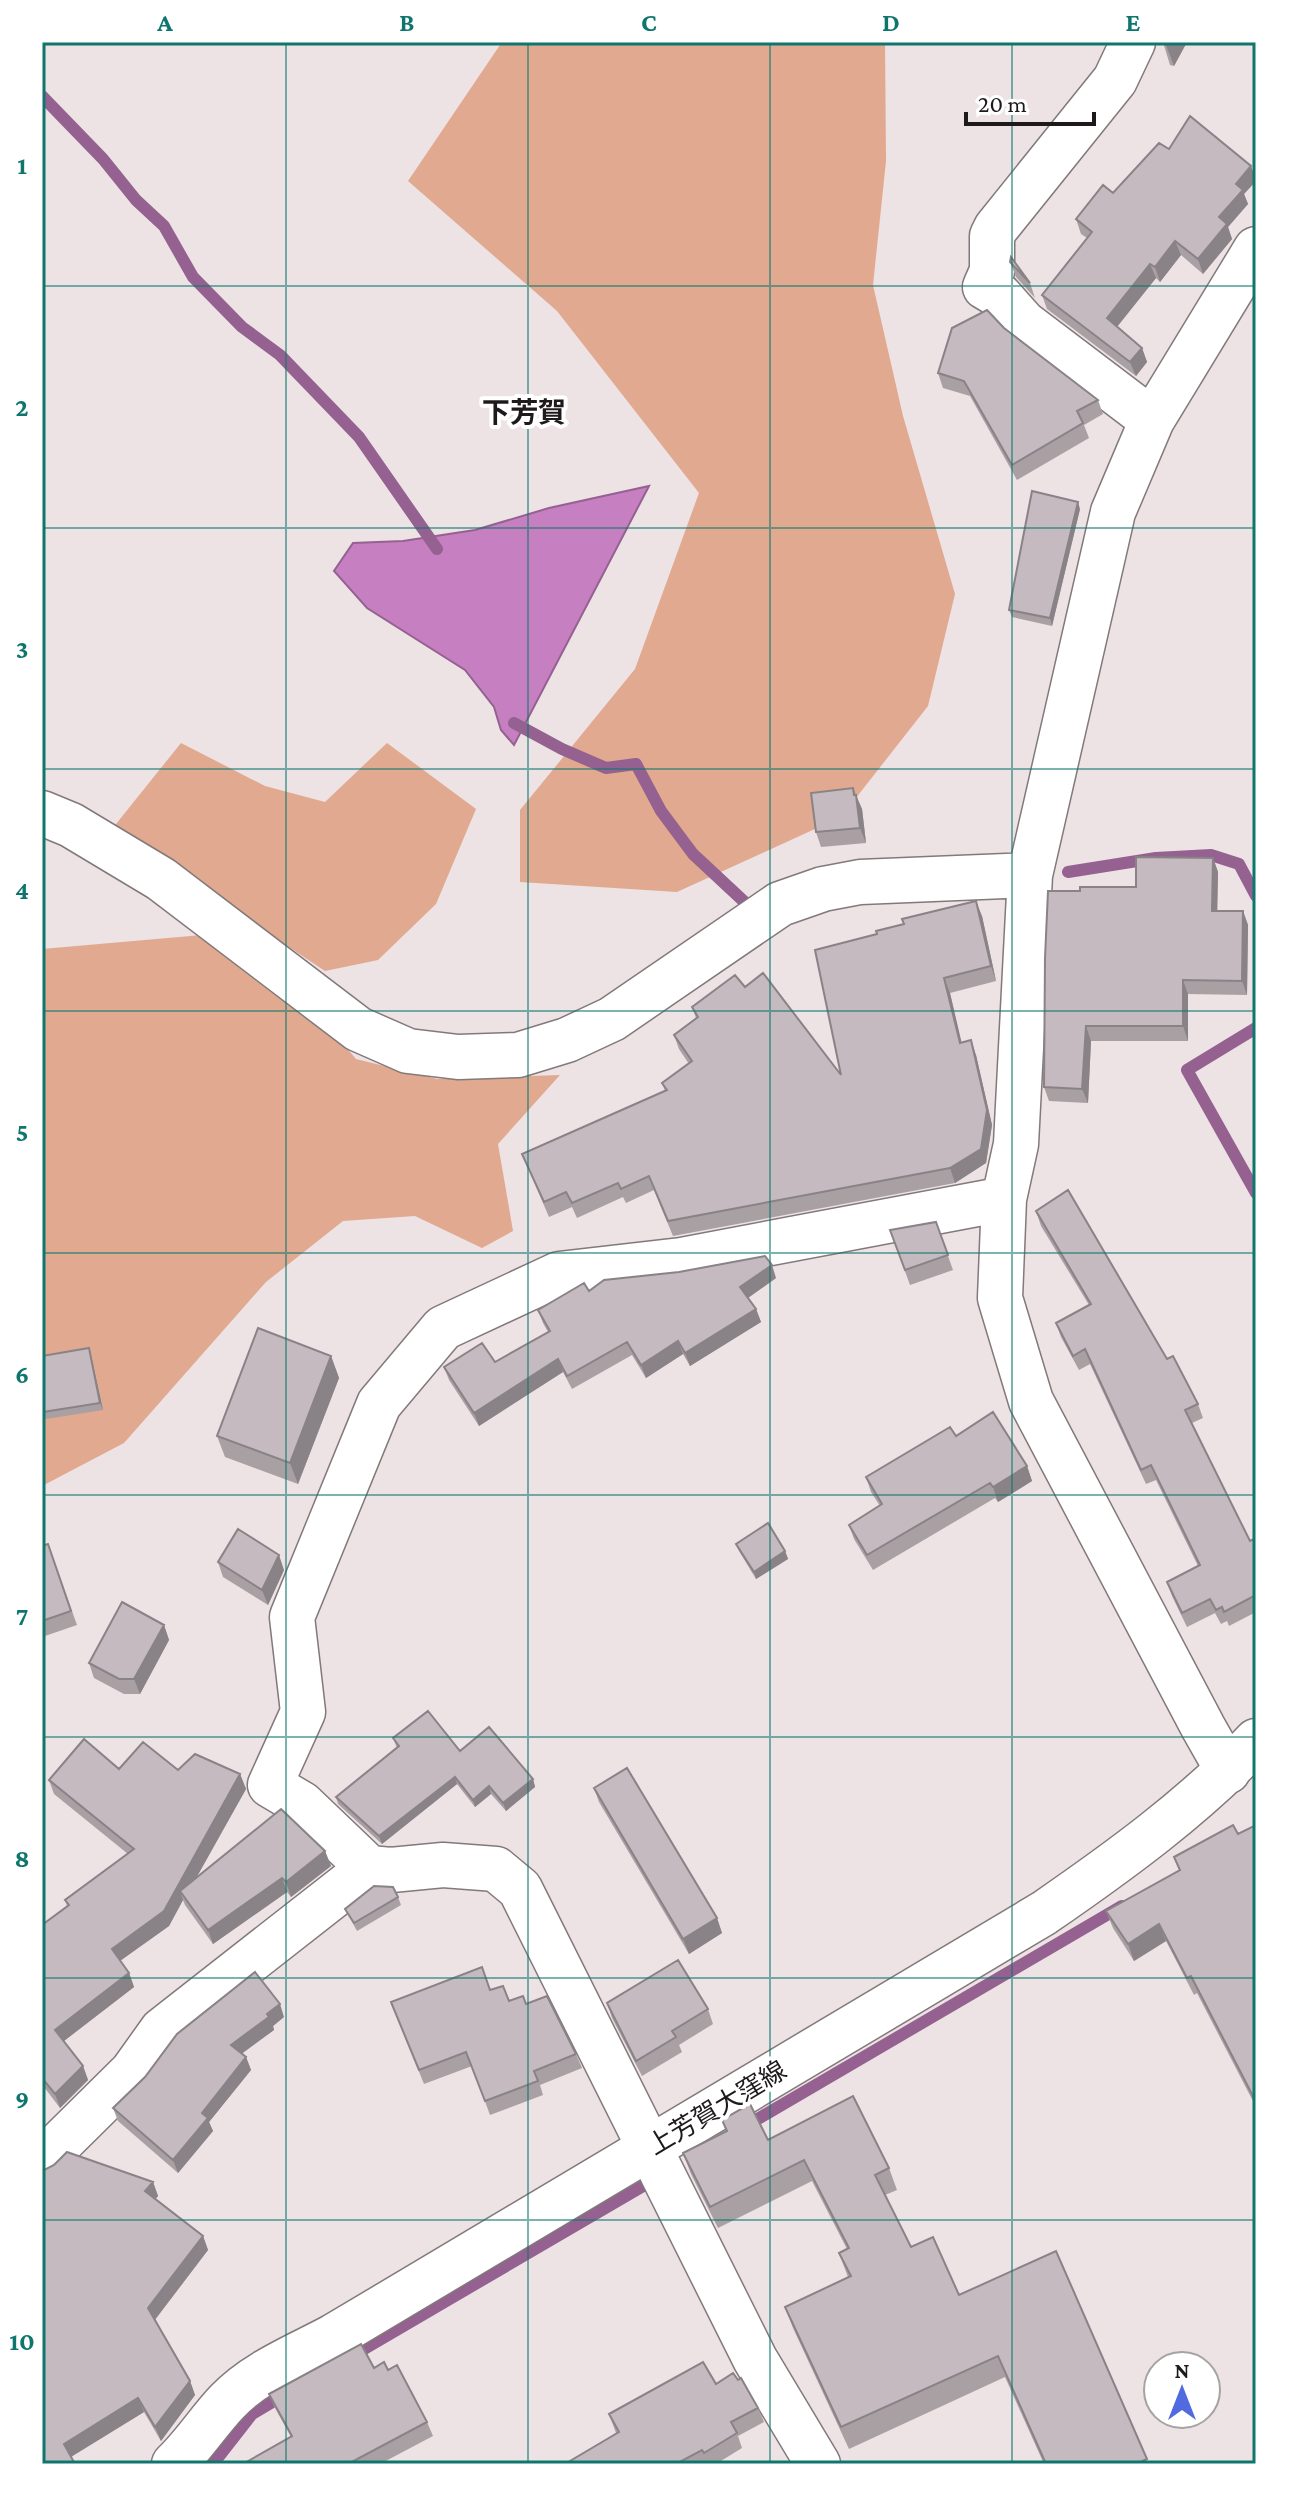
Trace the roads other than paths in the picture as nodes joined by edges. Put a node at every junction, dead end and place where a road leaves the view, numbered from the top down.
1 (1133, 42) edge
2 (1256, 249) edge
3 (1152, 420) junction
4 (42, 813) edge
5 (1030, 875) junction
6 (1004, 1199) junction
7 (1242, 1756) edge
8 (369, 1868) junction
9 (651, 2148) junction
10 (42, 2161) edge
11 (174, 2464) edge
12 (818, 2464) edge

1 - 3 street
2 - 3 street
3 - 5 street
4 - 5 street
5 - 6 street
6 - 7 street
6 - 8 street
7 - 9 street, 上芳賀大窪線
8 - 9 street
8 - 10 street
9 - 11 street, 上芳賀大窪線
9 - 12 street

